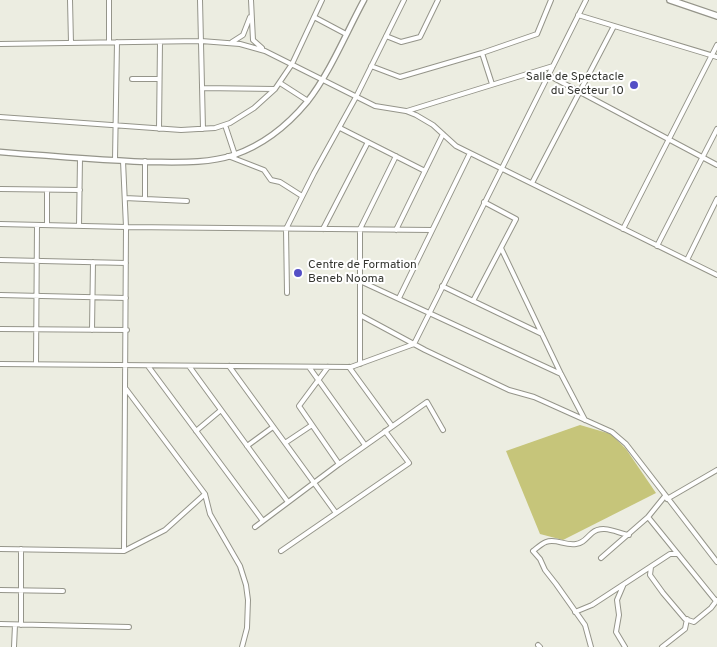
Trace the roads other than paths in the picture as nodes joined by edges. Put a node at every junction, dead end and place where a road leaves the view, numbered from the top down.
1 (70, 0) edge
2 (109, 0) edge
3 (200, 0) edge
4 (251, 0) edge
5 (322, 0) edge
6 (364, 0) edge
7 (404, 0) edge
8 (438, 0) edge
9 (551, 0) edge
10 (586, 0) edge
11 (670, 0) edge
12 (251, 14) junction
13 (578, 15) junction
14 (717, 16) edge
15 (314, 17) junction
16 (614, 26) junction
17 (346, 34) junction
18 (386, 36) junction
19 (201, 41) junction
20 (110, 42) junction
21 (117, 42) junction
22 (160, 42) junction
23 (71, 43) junction
24 (231, 43) junction
25 (0, 44) edge
26 (717, 45) edge
27 (265, 51) junction
28 (482, 53) junction
29 (715, 56) edge
30 (292, 64) junction
31 (371, 66) junction
32 (552, 66) junction
33 (548, 74) junction
34 (132, 79) dead end
35 (159, 79) junction
36 (322, 80) junction
37 (280, 82) junction
38 (492, 84) junction
39 (202, 88) junction
40 (275, 89) junction
41 (580, 92) junction
42 (356, 97) junction
43 (308, 101) junction
44 (406, 111) junction
45 (0, 117) edge
46 (225, 125) junction
47 (116, 126) junction
48 (340, 128) junction
49 (159, 129) junction
50 (203, 129) junction
51 (717, 130) edge
52 (443, 134) junction
53 (668, 140) junction
54 (368, 142) junction
55 (0, 152) edge
56 (470, 153) junction
57 (235, 155) junction
58 (228, 156) junction
59 (396, 156) junction
60 (80, 158) junction
61 (702, 158) junction
62 (115, 160) junction
63 (123, 161) junction
64 (145, 162) junction
65 (717, 165) edge
66 (502, 168) junction
67 (426, 171) junction
68 (532, 183) junction
69 (0, 189) edge
70 (47, 190) junction
71 (80, 190) junction
72 (302, 196) junction
73 (125, 198) junction
74 (717, 198) edge
75 (145, 199) junction
76 (187, 201) dead end
77 (484, 202) junction
78 (0, 224) edge
79 (37, 225) junction
80 (47, 225) junction
81 (79, 226) junction
82 (126, 227) junction
83 (286, 229) junction
84 (323, 229) junction
85 (623, 229) junction
86 (360, 230) junction
87 (396, 230) junction
88 (432, 230) junction
89 (658, 246) junction
90 (501, 248) junction
91 (0, 260) edge
92 (687, 260) junction
93 (37, 261) junction
94 (93, 262) junction
95 (126, 263) junction
96 (717, 275) edge
97 (360, 281) junction
98 (442, 286) junction
99 (287, 293) dead end
100 (0, 295) edge
101 (36, 296) junction
102 (93, 297) junction
103 (126, 298) junction
104 (399, 298) junction
105 (473, 301) junction
106 (430, 312) junction
107 (360, 315) junction
108 (0, 329) edge
109 (36, 329) junction
110 (92, 330) junction
111 (126, 330) junction
112 (542, 334) junction
113 (414, 344) junction
114 (0, 364) edge
115 (36, 364) junction
116 (360, 364) junction
117 (126, 365) junction
118 (148, 366) junction
119 (188, 366) junction
120 (229, 366) junction
121 (309, 367) junction
122 (328, 367) junction
123 (350, 368) junction
124 (561, 374) junction
125 (318, 379) junction
126 (126, 389) junction
127 (221, 410) junction
128 (585, 420) junction
129 (312, 425) junction
130 (392, 426) junction
131 (273, 427) junction
132 (443, 430) dead end
133 (196, 431) junction
134 (385, 431) junction
135 (285, 443) junction
136 (247, 446) junction
137 (365, 446) junction
138 (339, 464) junction
139 (717, 470) edge
140 (314, 483) junction
141 (205, 494) junction
142 (666, 498) junction
143 (288, 502) junction
144 (336, 513) junction
145 (648, 517) junction
146 (263, 521) junction
147 (255, 527) dead end
148 (629, 535) junction
149 (0, 548) edge
150 (21, 549) junction
151 (124, 551) junction
152 (281, 551) dead end
153 (678, 554) junction
154 (601, 558) dead end
155 (717, 562) edge
156 (650, 568) junction
157 (623, 586) junction
158 (0, 590) edge
159 (21, 590) junction
160 (63, 591) dead end
161 (716, 601) edge
162 (575, 612) junction
163 (687, 619) junction
164 (0, 624) edge
165 (15, 625) junction
166 (21, 625) junction
167 (129, 627) dead end
168 (14, 647) edge
169 (242, 647) edge
170 (591, 647) edge
171 (625, 647) edge
172 (662, 647) edge

1 - 23 street
2 - 20 street
3 - 19 street
4 - 12 street
5 - 15 street
6 - 17 street
7 - 18 street
8 - 18 street
9 - 28 street
10 - 13 street
11 - 14 main road
12 - 24 street
12 - 27 street
13 - 16 street
13 - 32 street
15 - 17 street
15 - 30 street
16 - 29 street
16 - 41 street
17 - 36 street
18 - 31 street
19 - 22 street
19 - 24 street
19 - 39 street
20 - 21 street
20 - 23 street
21 - 22 street
21 - 47 street
22 - 35 street
23 - 25 street
24 - 27 street
26 - 29 street
27 - 30 street
28 - 31 street
28 - 38 street
29 - 53 street
30 - 36 street
30 - 37 street
31 - 42 street
32 - 33 street
32 - 38 street
33 - 41 street
33 - 66 street
34 - 35 street
35 - 49 street
36 - 42 street
36 - 43 street
37 - 40 street
37 - 43 street
38 - 44 street
39 - 40 street
39 - 50 street
40 - 46 street
41 - 53 street
41 - 68 street
42 - 44 street
42 - 48 street
43 - 57 street
44 - 52 street
45 - 47 street
46 - 50 street
46 - 57 street
47 - 49 street
47 - 62 street
48 - 54 street
48 - 72 street
49 - 50 street
51 - 61 street
52 - 56 street
52 - 67 street
53 - 61 street
53 - 85 street
54 - 59 street
54 - 84 street
55 - 60 street
56 - 66 street
56 - 88 street
57 - 58 street
58 - 64 street
58 - 72 street
59 - 67 street
59 - 86 street
60 - 62 street
60 - 71 street
61 - 65 street
61 - 89 street
62 - 63 street
63 - 64 street
63 - 73 street
64 - 75 street
66 - 68 street
66 - 77 street
67 - 87 street
68 - 85 street
69 - 70 street
70 - 71 street
70 - 80 street
71 - 81 street
72 - 83 street
73 - 75 street
73 - 82 street
74 - 92 street
75 - 76 street
77 - 90 street
77 - 98 street
78 - 79 street
79 - 80 street
79 - 93 street
80 - 81 street
81 - 82 street
82 - 83 street
82 - 95 street
83 - 84 street
83 - 99 street
84 - 86 street
85 - 89 street
86 - 87 street
86 - 97 street
87 - 88 street
88 - 104 street
89 - 92 street
90 - 105 street
90 - 112 street
91 - 93 street
92 - 96 street
93 - 94 street
93 - 101 street
94 - 95 street
94 - 102 street
95 - 103 street
97 - 104 street
97 - 107 street
98 - 105 street
98 - 106 street
100 - 101 street
101 - 102 street
101 - 109 street
102 - 103 street
102 - 110 street
103 - 111 street
104 - 106 street
105 - 112 street
106 - 113 street
106 - 124 street
107 - 113 street
107 - 116 street
108 - 109 street
109 - 110 street
109 - 115 street
110 - 111 street
111 - 117 street
112 - 124 street
113 - 116 street
113 - 128 street
114 - 115 street
115 - 117 street
116 - 123 street
117 - 118 street
117 - 126 street
118 - 119 street
118 - 133 street
119 - 120 street
119 - 127 street
120 - 121 street
120 - 131 street
121 - 122 street
121 - 125 street
122 - 123 street
122 - 125 street
123 - 130 street
124 - 128 street
125 - 129 street
125 - 137 street
126 - 141 street
126 - 151 street
127 - 133 street
127 - 136 street
128 - 142 street
129 - 135 street
129 - 138 street
130 - 132 street
130 - 134 street
131 - 135 street
131 - 136 street
133 - 146 street
134 - 137 street
134 - 144 street
135 - 140 street
136 - 143 street
137 - 138 street
138 - 140 street
139 - 142 street
140 - 143 street
140 - 144 street
141 - 151 street
141 - 169 street
142 - 145 street
142 - 155 street
143 - 146 street
144 - 152 street
145 - 148 street
145 - 153 street
146 - 147 street
148 - 154 street
148 - 162 street
149 - 150 street
150 - 151 street
150 - 159 street
153 - 156 street
153 - 161 street
156 - 157 street
156 - 163 street
157 - 162 street
157 - 171 street
158 - 159 street
159 - 160 street
159 - 166 street
161 - 163 street
162 - 170 street
163 - 172 street
164 - 165 street
165 - 166 street
165 - 168 street
166 - 167 street

